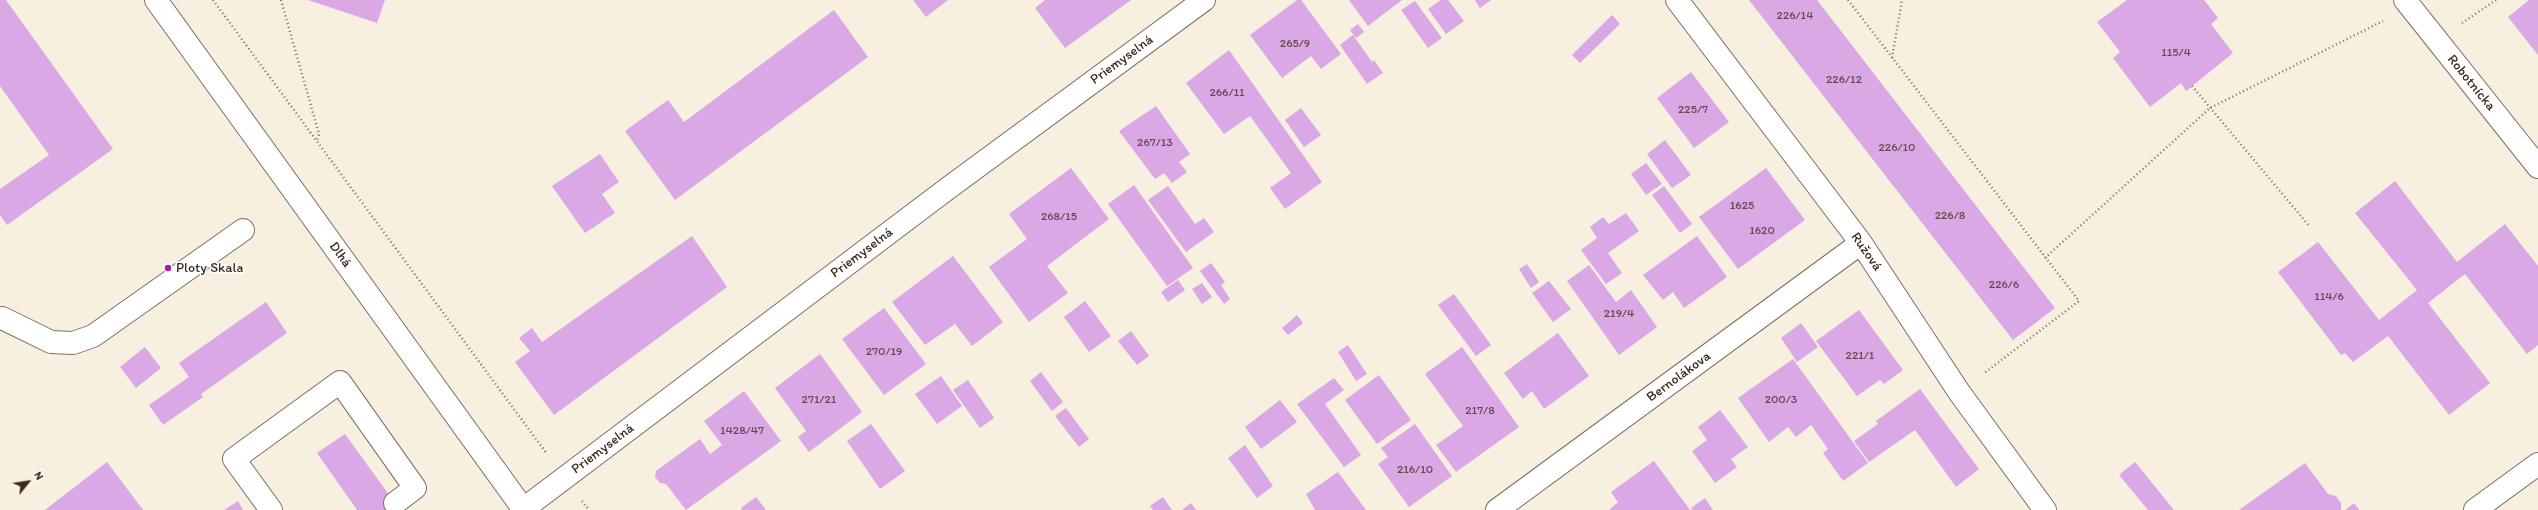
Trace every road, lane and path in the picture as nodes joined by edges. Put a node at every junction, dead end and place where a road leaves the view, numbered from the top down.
1 (156, 0) edge
2 (213, 0) edge
3 (281, 0) edge
4 (1204, 0) edge
5 (1677, 0) edge
6 (1848, 0) edge
7 (1902, 0) edge
8 (2496, 0) edge
9 (2407, 3) edge
10 (2436, 39) junction
11 (1892, 58) junction
12 (2192, 86) dead end
13 (2210, 108) junction
14 (317, 141) junction
15 (2538, 167) edge
16 (2310, 226) dead end
17 (243, 230) dead end
18 (1861, 244) junction
19 (2045, 258) junction
20 (1, 317) edge
21 (1959, 392) junction
22 (2538, 464) edge
23 (565, 478) junction
24 (395, 503) dead end
25 (271, 510) edge
26 (523, 510) edge
27 (589, 510) edge
28 (1497, 510) edge
29 (2046, 510) edge
30 (2475, 510) edge

1 - 26 street, Dlhá
2 - 14 path
3 - 14 path
4 - 23 street, Priemyselná
5 - 18 street, Ružová
6 - 11 path
7 - 11 path
8 - 10 path
9 - 10 street, Robotnícka
9 - 13 path
10 - 15 street, Robotnícka
11 - 19 path
12 - 13 path
13 - 16 path
13 - 19 path
14 - 23 path
17 - 20 street
18 - 21 street, Ružová
18 - 28 street, Bernolákova
19 - 21 path
21 - 29 street, Ružová
22 - 30 street
23 - 26 street, Priemyselná
23 - 27 path
24 - 25 street

